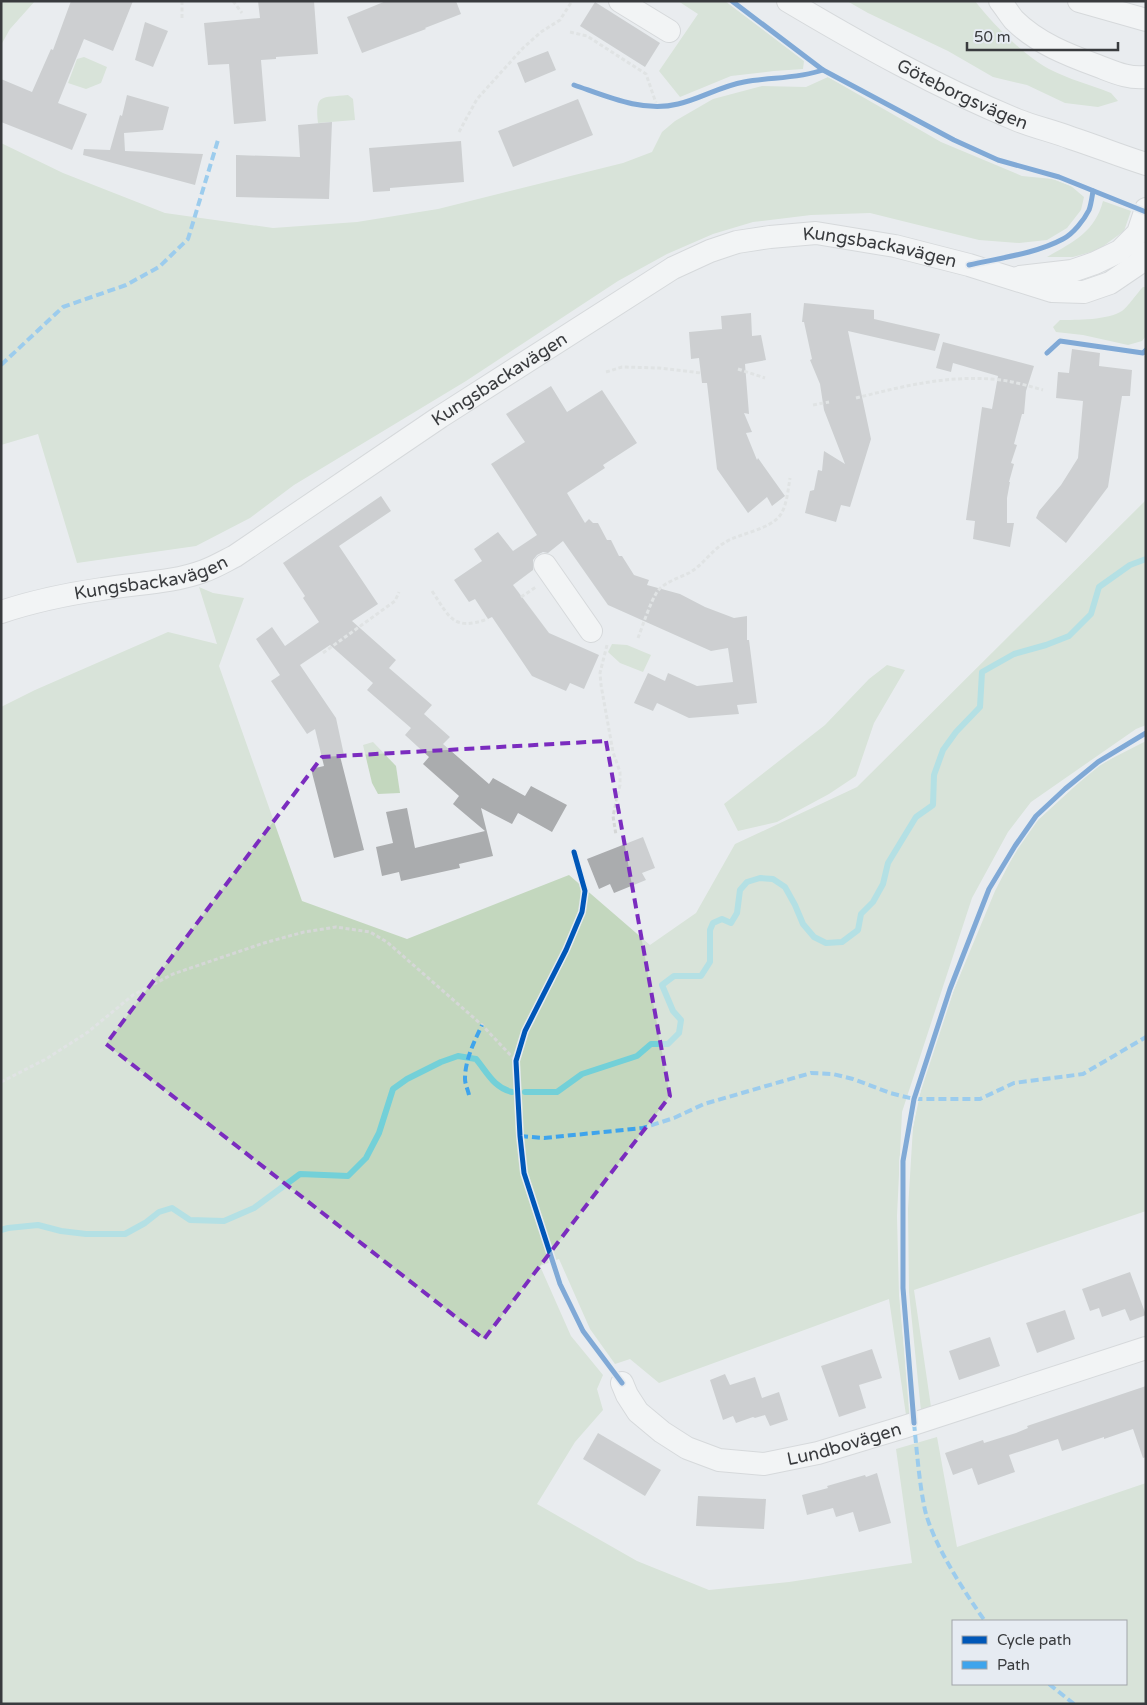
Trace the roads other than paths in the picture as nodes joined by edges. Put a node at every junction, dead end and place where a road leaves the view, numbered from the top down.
1 (620, 1) edge
2 (788, 1) edge
3 (1000, 1) edge
4 (1079, 1) edge
5 (1146, 20) edge
6 (669, 31) dead end
7 (1146, 76) edge
8 (1146, 164) edge
9 (1146, 209) edge
10 (1146, 253) edge
11 (1014, 278) junction
12 (545, 565) dead end
13 (1, 612) edge
14 (599, 635) road end
15 (1146, 1348) edge
16 (622, 1383) dead end

1 - 6 street
2 - 8 street, Göteborgsvägen
3 - 7 street
4 - 5 street
9 - 11 street, Kungsbackavägen
10 - 11 street, Kungsbackavägen
11 - 13 street, Kungsbackavägen
12 - 14 street
15 - 16 street, Lundbovägen

